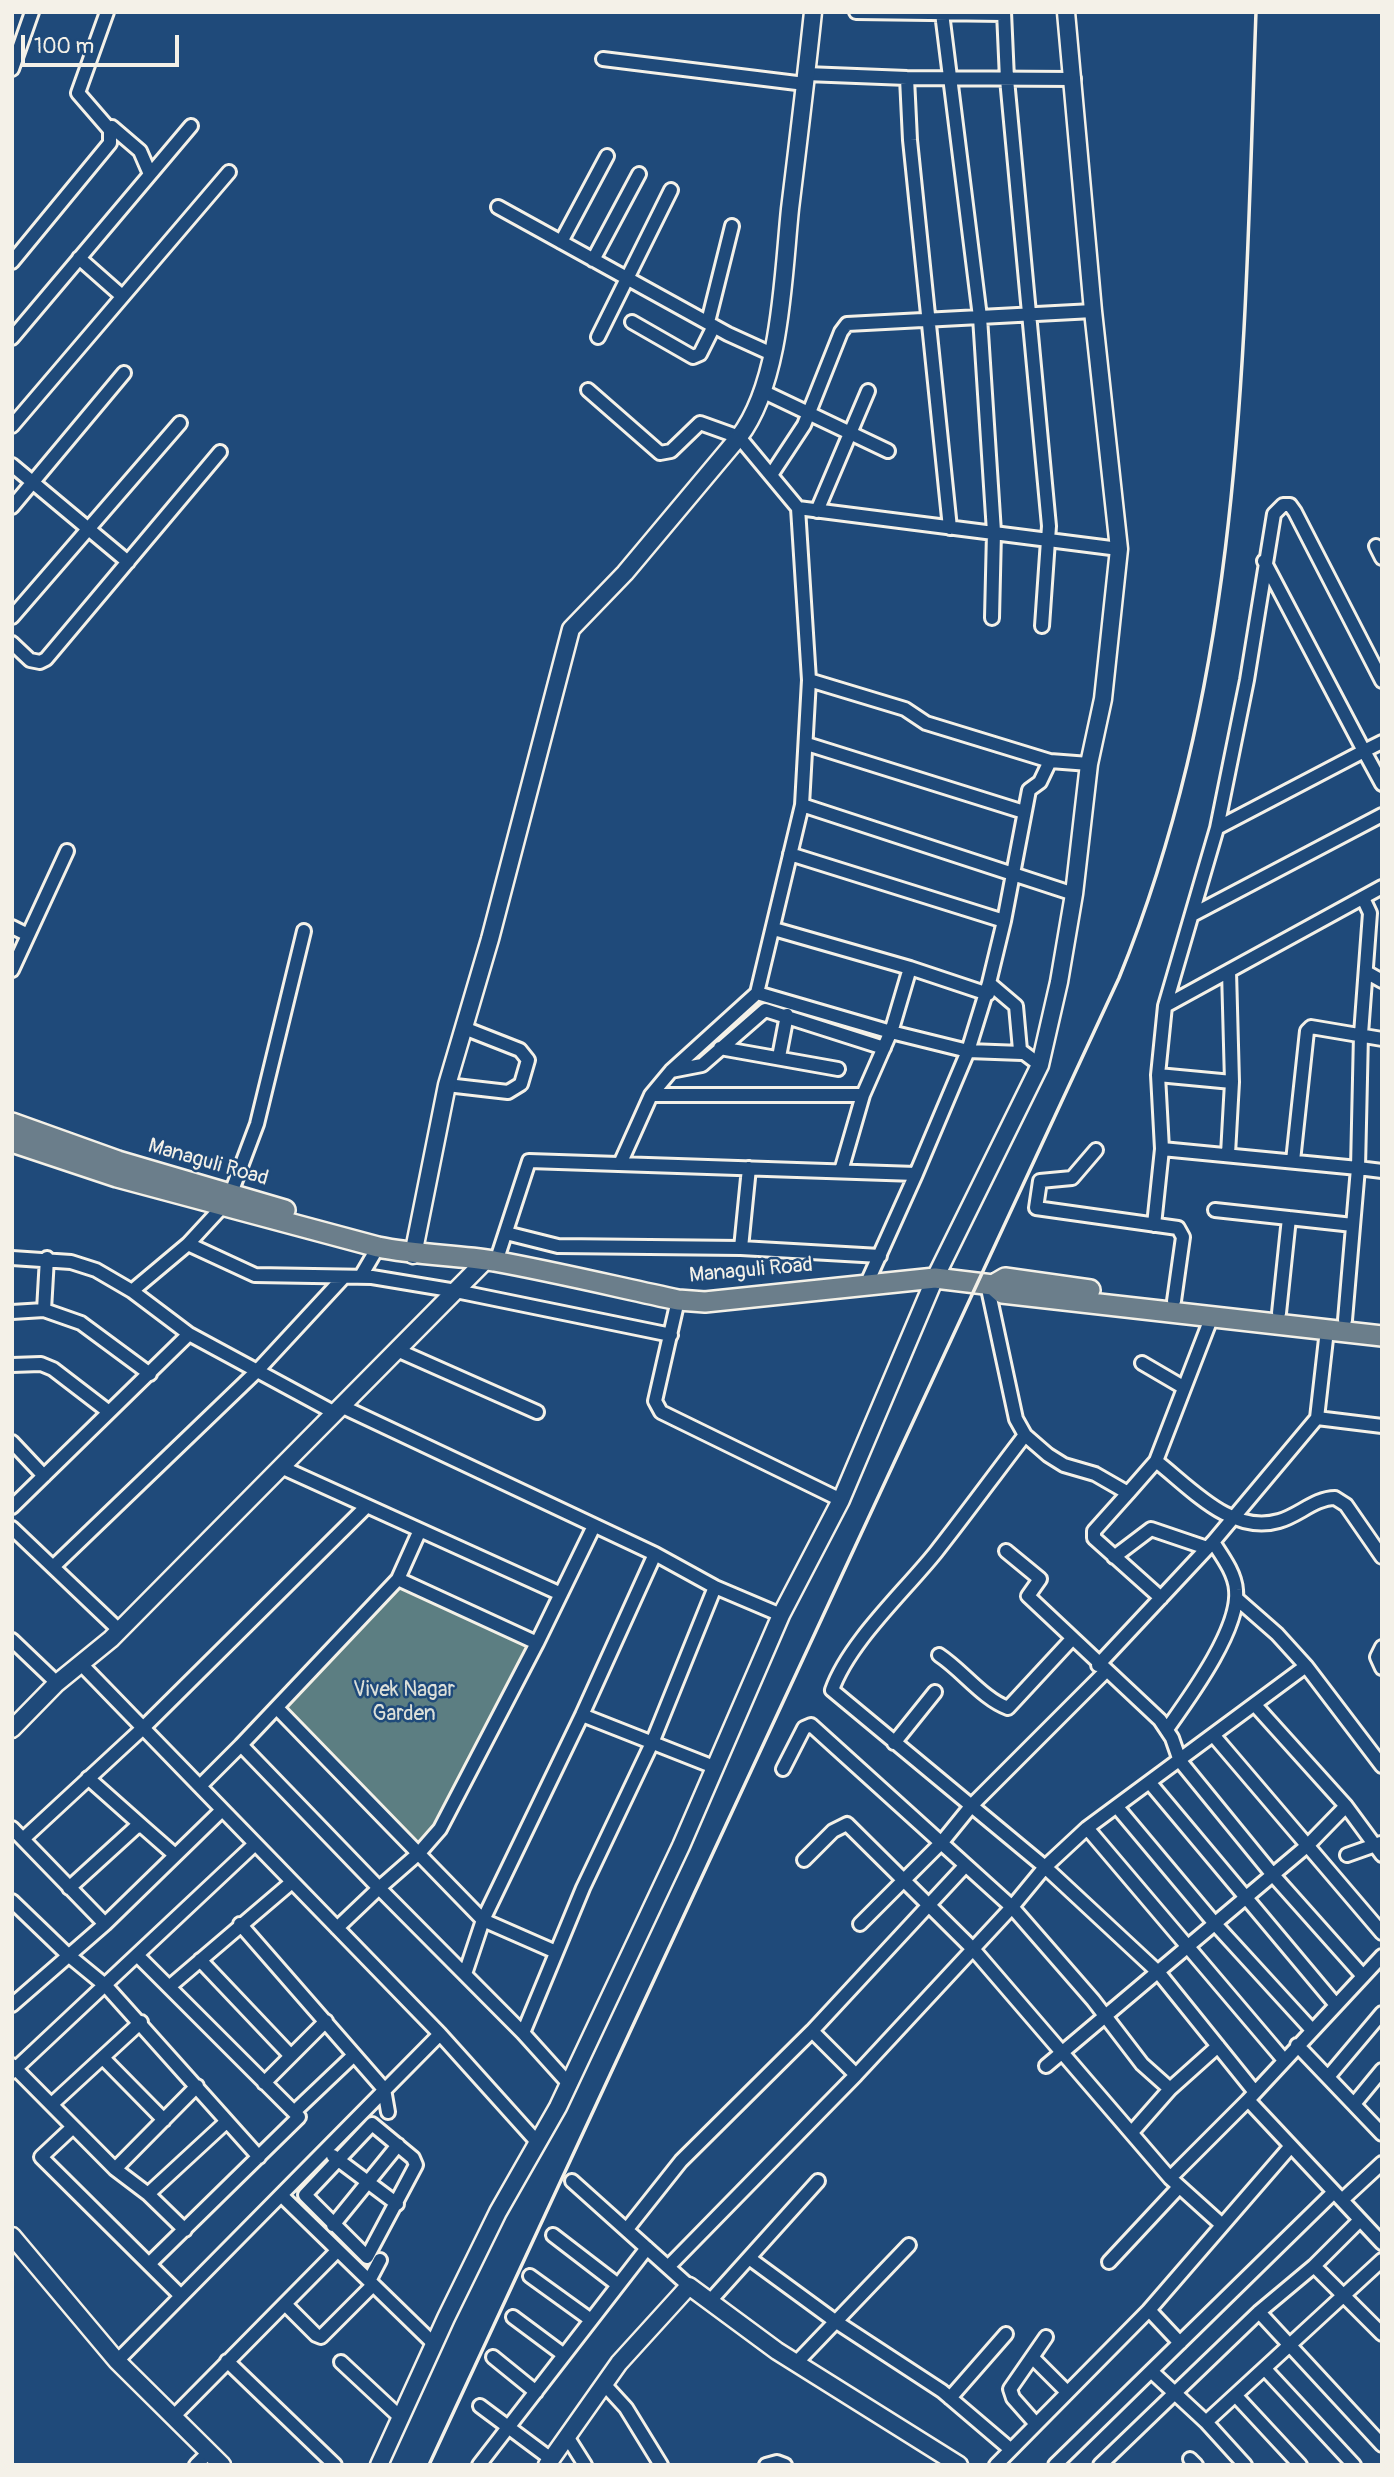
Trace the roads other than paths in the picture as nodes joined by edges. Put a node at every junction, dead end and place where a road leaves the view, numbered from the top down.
1 (32, 12) edge
2 (107, 12) edge
3 (813, 12) edge
4 (856, 12) edge
5 (1066, 12) edge
6 (942, 13) edge
7 (1004, 13) edge
8 (603, 59) dead end
9 (12, 69) edge
10 (907, 78) junction
11 (949, 78) junction
12 (805, 79) junction
13 (1007, 79) junction
14 (1074, 79) junction
15 (191, 126) dead end
16 (112, 127) dead end
17 (607, 156) dead end
18 (229, 172) dead end
19 (150, 174) junction
20 (639, 174) dead end
21 (671, 190) dead end
22 (498, 208) dead end
23 (732, 226) dead end
24 (561, 242) junction
25 (79, 258) junction
26 (593, 260) junction
27 (12, 262) edge
28 (626, 277) junction
29 (122, 296) junction
30 (1093, 311) junction
31 (1030, 316) junction
32 (979, 317) junction
33 (930, 321) junction
34 (632, 322) dead end
35 (711, 324) junction
36 (598, 337) dead end
37 (12, 338) edge
38 (772, 354) junction
39 (124, 373) dead end
40 (588, 390) dead end
41 (762, 391) junction
42 (868, 391) dead end
43 (809, 414) junction
44 (180, 423) dead end
45 (12, 426) edge
46 (850, 433) junction
47 (739, 437) junction
48 (888, 451) dead end
49 (220, 452) dead end
50 (12, 465) edge
51 (771, 475) junction
52 (32, 482) junction
53 (12, 507) edge
54 (798, 508) junction
55 (817, 511) junction
56 (950, 528) junction
57 (89, 529) junction
58 (994, 532) junction
59 (1049, 540) junction
60 (1119, 549) junction
61 (1264, 561) junction
62 (128, 562) junction
63 (12, 617) edge
64 (992, 618) dead end
65 (1042, 626) dead end
66 (12, 643) edge
67 (808, 680) junction
68 (1382, 681) edge
69 (1382, 742) edge
70 (807, 744) junction
71 (1364, 751) junction
72 (1050, 761) junction
73 (1088, 764) junction
74 (1382, 784) edge
75 (802, 805) junction
76 (1024, 812) junction
77 (1382, 815) edge
78 (1217, 828) junction
79 (67, 851) dead end
80 (790, 854) junction
81 (1013, 874) junction
82 (1382, 887) edge
83 (1074, 894) junction
84 (1363, 898) junction
85 (1194, 914) junction
86 (1004, 921) junction
87 (12, 927) edge
88 (774, 929) junction
89 (304, 931) dead end
90 (29, 934) junction
91 (911, 968) junction
92 (12, 970) edge
93 (1229, 971) junction
94 (1366, 972) junction
95 (1382, 981) edge
96 (988, 989) junction
97 (757, 993) junction
98 (1165, 1006) junction
99 (787, 1015) junction
100 (464, 1028) junction
101 (891, 1032) junction
102 (1362, 1034) junction
103 (1382, 1039) edge
104 (720, 1048) junction
105 (884, 1048) junction
106 (968, 1051) junction
107 (1022, 1053) junction
108 (779, 1057) junction
109 (1040, 1065) junction
110 (838, 1069) dead end
111 (671, 1070) junction
112 (1158, 1075) junction
113 (1232, 1082) junction
114 (447, 1086) junction
115 (651, 1095) junction
116 (863, 1095) junction
117 (12, 1123) edge
118 (12, 1142) edge
119 (1162, 1149) junction
120 (1096, 1150) dead end
121 (1228, 1154) junction
122 (1293, 1161) junction
123 (620, 1164) junction
124 (749, 1168) junction
125 (1358, 1168) junction
126 (841, 1171) junction
127 (1382, 1171) edge
128 (916, 1174) junction
129 (227, 1199) junction
130 (1215, 1210) dead end
131 (1289, 1218) junction
132 (1353, 1225) junction
133 (1154, 1226) junction
134 (506, 1233) junction
135 (188, 1244) junction
136 (378, 1247) junction
137 (741, 1248) junction
138 (421, 1250) junction
139 (880, 1256) junction
140 (12, 1258) edge
141 (47, 1258) junction
142 (491, 1261) junction
143 (361, 1276) junction
144 (343, 1278) junction
145 (935, 1279) junction
146 (867, 1283) junction
147 (990, 1285) junction
148 (132, 1291) junction
149 (456, 1291) junction
150 (678, 1300) junction
151 (1174, 1301) junction
152 (44, 1310) junction
153 (12, 1312) edge
154 (1279, 1313) junction
155 (1212, 1317) junction
156 (1345, 1320) junction
157 (1382, 1323) edge
158 (1327, 1330) junction
159 (189, 1334) junction
160 (671, 1335) junction
161 (1382, 1336) edge
162 (397, 1350) junction
163 (1142, 1363) dead end
164 (12, 1365) edge
165 (256, 1372) junction
166 (150, 1374) junction
167 (1183, 1387) junction
168 (338, 1409) junction
169 (109, 1412) junction
170 (537, 1412) dead end
171 (1317, 1418) junction
172 (1382, 1426) edge
173 (1025, 1435) junction
174 (12, 1443) edge
175 (1156, 1461) junction
176 (281, 1467) junction
177 (44, 1476) junction
178 (1128, 1493) junction
179 (841, 1500) junction
180 (12, 1507) edge
181 (366, 1507) junction
182 (1232, 1519) junction
183 (594, 1525) junction
184 (12, 1528) edge
185 (420, 1530) junction
186 (1210, 1545) junction
187 (1006, 1551) dead end
188 (654, 1554) junction
189 (1382, 1557) edge
190 (1114, 1558) junction
191 (53, 1567) junction
192 (398, 1579) junction
193 (715, 1587) junction
194 (561, 1594) junction
195 (1161, 1598) junction
196 (1236, 1598) junction
197 (781, 1615) junction
198 (119, 1630) junction
199 (12, 1640) edge
200 (1071, 1640) junction
201 (537, 1643) junction
202 (1382, 1647) edge
203 (939, 1655) dead end
204 (82, 1665) junction
205 (1306, 1666) junction
206 (1102, 1668) junction
207 (1382, 1668) edge
208 (57, 1684) junction
209 (935, 1692) dead end
210 (1255, 1705) junction
211 (277, 1708) junction
212 (582, 1715) junction
213 (143, 1728) junction
214 (12, 1729) edge
215 (1167, 1729) junction
216 (1214, 1737) junction
217 (652, 1742) junction
218 (894, 1743) junction
219 (241, 1745) junction
220 (1180, 1761) junction
221 (1382, 1766) edge
222 (714, 1767) junction
223 (783, 1769) dead end
224 (88, 1778) junction
225 (1150, 1783) junction
226 (200, 1786) junction
227 (972, 1805) junction
228 (1346, 1806) junction
229 (1117, 1807) junction
230 (222, 1810) junction
231 (142, 1826) junction
232 (12, 1828) edge
233 (1087, 1828) junction
234 (23, 1839) junction
235 (942, 1843) junction
236 (255, 1844) junction
237 (1308, 1844) junction
238 (1380, 1848) edge
239 (419, 1853) junction
240 (175, 1855) junction
241 (1347, 1856) dead end
242 (804, 1860) dead end
243 (965, 1866) junction
244 (1045, 1867) junction
245 (1273, 1875) junction
246 (904, 1877) junction
247 (292, 1882) junction
248 (69, 1888) junction
249 (379, 1888) junction
250 (1245, 1899) junction
251 (12, 1901) edge
252 (930, 1907) junction
253 (1013, 1907) junction
254 (482, 1920) junction
255 (104, 1924) junction
256 (240, 1924) junction
257 (860, 1924) dead end
258 (1216, 1924) junction
259 (337, 1928) junction
260 (1382, 1933) edge
261 (973, 1949) junction
262 (1188, 1949) junction
263 (556, 1952) junction
264 (66, 1954) junction
265 (138, 1956) junction
266 (1382, 1956) edge
267 (200, 1961) junction
268 (1159, 1973) junction
269 (465, 1974) junction
270 (1363, 1976) junction
271 (106, 1986) junction
272 (169, 1987) junction
273 (12, 2005) edge
274 (1336, 2005) junction
275 (1382, 2013) edge
276 (1106, 2017) junction
277 (326, 2021) junction
278 (141, 2022) junction
279 (1312, 2030) junction
280 (812, 2031) junction
281 (523, 2033) junction
282 (440, 2034) junction
283 (1297, 2045) junction
284 (1218, 2046) junction
285 (1061, 2053) junction
286 (290, 2056) junction
287 (353, 2056) junction
288 (103, 2058) junction
289 (1283, 2060) junction
290 (1046, 2066) dead end
291 (13, 2069) edge
292 (1382, 2071) edge
293 (856, 2075) junction
294 (1328, 2077) junction
295 (264, 2083) junction
296 (569, 2084) junction
297 (197, 2086) junction
298 (384, 2089) junction
299 (1170, 2089) junction
300 (1251, 2095) junction
301 (53, 2103) junction
302 (1353, 2104) junction
303 (294, 2112) junction
304 (387, 2112) dead end
305 (164, 2120) junction
306 (225, 2123) junction
307 (74, 2127) junction
308 (1133, 2131) junction
309 (1382, 2134) edge
310 (538, 2143) junction
311 (398, 2145) junction
312 (1291, 2146) junction
313 (325, 2150) junction
314 (259, 2157) junction
315 (337, 2159) junction
316 (1382, 2163) edge
317 (115, 2169) junction
318 (572, 2181) dead end
319 (818, 2181) dead end
320 (369, 2183) junction
321 (1174, 2183) junction
322 (148, 2194) junction
323 (281, 2195) junction
324 (1338, 2196) junction
325 (397, 2204) junction
326 (1360, 2220) junction
327 (1221, 2224) junction
328 (333, 2225) junction
329 (627, 2229) junction
330 (185, 2230) junction
331 (553, 2235) dead end
332 (12, 2236) edge
333 (1380, 2237) edge
334 (909, 2245) dead end
335 (647, 2248) junction
336 (337, 2251) junction
337 (749, 2258) junction
338 (380, 2260) dead end
339 (1382, 2260) edge
340 (1109, 2262) dead end
341 (149, 2264) junction
342 (1314, 2266) junction
343 (668, 2267) junction
344 (530, 2276) dead end
345 (618, 2285) junction
346 (372, 2286) junction
347 (689, 2286) junction
348 (181, 2296) junction
349 (1345, 2297) junction
350 (710, 2301) junction
351 (286, 2305) junction
352 (1149, 2310) junction
353 (1259, 2312) junction
354 (513, 2317) dead end
355 (591, 2320) junction
356 (835, 2321) junction
357 (1006, 2334) dead end
358 (1382, 2334) edge
359 (1046, 2337) dead end
360 (1180, 2343) junction
361 (434, 2344) junction
362 (1291, 2345) junction
363 (564, 2355) junction
364 (494, 2357) dead end
365 (1032, 2357) junction
366 (117, 2361) junction
367 (228, 2361) junction
368 (341, 2362) dead end
369 (796, 2363) junction
370 (1265, 2369) junction
371 (1152, 2371) junction
372 (604, 2384) junction
373 (536, 2392) junction
374 (1067, 2392) junction
375 (1175, 2393) junction
376 (1236, 2396) junction
377 (950, 2398) junction
378 (480, 2406) dead end
379 (173, 2417) junction
380 (401, 2418) junction
381 (1206, 2422) junction
382 (1036, 2424) junction
383 (508, 2427) junction
384 (568, 2438) junction
385 (1382, 2445) edge
386 (1010, 2449) junction
387 (209, 2452) junction
388 (549, 2462) edge
389 (196, 2465) edge
390 (222, 2465) edge
391 (335, 2465) edge
392 (379, 2465) edge
393 (479, 2465) edge
394 (585, 2465) edge
395 (660, 2465) edge
396 (766, 2465) edge
397 (785, 2465) edge
398 (959, 2465) edge
399 (996, 2465) edge
400 (1055, 2465) edge
401 (1100, 2465) edge
402 (1245, 2465) edge
403 (1300, 2465) edge
404 (1354, 2465) edge

1 - 9 street
2 - 27 street
3 - 12 street
4 - 6 street
5 - 14 street
6 - 7 street
6 - 11 street
7 - 13 street
8 - 12 street
10 - 11 street
10 - 12 street
10 - 33 street
11 - 13 street
11 - 32 street
12 - 38 street
13 - 14 street
13 - 31 street
14 - 30 street
15 - 19 street
16 - 19 street
17 - 24 street
18 - 29 street
19 - 25 street
20 - 26 street
21 - 28 street
22 - 24 street
23 - 35 street
24 - 26 street
25 - 29 street
25 - 37 street
26 - 28 street
28 - 35 street
28 - 36 street
29 - 45 street
30 - 31 street
30 - 60 street
31 - 32 street
31 - 59 street
32 - 33 street
32 - 58 street
33 - 43 street
33 - 56 street
34 - 35 street
35 - 38 street
38 - 41 street
39 - 52 street
40 - 47 street
41 - 43 street
41 - 47 street
42 - 46 street
43 - 46 street
43 - 51 street
44 - 57 street
46 - 48 street
46 - 55 street
47 - 51 street
47 - 100 street
49 - 62 street
50 - 52 street
51 - 54 street
52 - 53 street
52 - 57 street
54 - 55 street
54 - 67 street
55 - 56 street
56 - 58 street
57 - 62 street
57 - 63 street
58 - 59 street
58 - 64 street
59 - 60 street
59 - 65 street
60 - 73 street
61 - 68 street
61 - 71 street
61 - 78 street
62 - 66 street
67 - 70 street
67 - 72 street
69 - 71 street
70 - 75 street
70 - 76 street
71 - 74 street
71 - 78 street
72 - 73 street
72 - 76 street
73 - 83 street
75 - 80 street
75 - 81 street
76 - 81 street
77 - 85 street
78 - 85 street
79 - 90 street
80 - 86 street
80 - 88 street
81 - 83 street
81 - 86 street
82 - 84 street
83 - 109 street
84 - 93 street
84 - 94 street
85 - 98 street
86 - 96 street
87 - 90 street
88 - 91 street
88 - 97 street
89 - 129 street
90 - 92 street
91 - 96 street
91 - 101 street
93 - 98 street
93 - 113 street
94 - 95 street
94 - 102 street
96 - 106 street
96 - 107 street
97 - 101 street
97 - 111 street
98 - 112 street
99 - 104 street
99 - 105 street
99 - 108 street
100 - 114 street
100 - 114 street
101 - 105 street
101 - 106 street
102 - 103 street
102 - 122 street
102 - 125 street
104 - 108 street
104 - 111 street
105 - 116 street
106 - 107 street
106 - 128 street
107 - 109 street
108 - 110 street
109 - 145 street
111 - 115 street
112 - 113 street
112 - 119 street
113 - 121 street
114 - 138 street
115 - 116 street
115 - 123 street
116 - 126 street
117 - 129 main road, Managuli Road
118 - 129 main road, Managuli Road
119 - 121 street
119 - 133 street
120 - 133 street
121 - 122 street
122 - 125 street
123 - 124 street
123 - 134 street
124 - 126 street
124 - 137 street
125 - 127 street
125 - 132 street
126 - 128 street
128 - 139 street
129 - 135 street
129 - 136 main road, Managuli Road
129 - 138 main road, Managuli Road
130 - 131 street
131 - 132 street
131 - 154 street
132 - 156 street
133 - 151 street
134 - 137 street
134 - 142 street
135 - 144 street
135 - 148 street
136 - 138 main road, Managuli Road
136 - 143 street
137 - 139 street
138 - 142 main road, Managuli Road
139 - 146 street
140 - 141 street
141 - 148 street
141 - 152 street
142 - 149 street
142 - 150 main road, Managuli Road
143 - 144 street
143 - 149 street
144 - 165 street
145 - 146 main road, Managuli Road
145 - 147 main road, Managuli Road
145 - 179 street
146 - 150 main road, Managuli Road
147 - 151 main road, Managuli Road
147 - 155 main road, Managuli Road
147 - 173 street
148 - 159 street
149 - 160 street
149 - 162 street
150 - 160 street
151 - 154 main road, Managuli Road
152 - 153 street
152 - 166 street
154 - 156 main road, Managuli Road
155 - 158 main road, Managuli Road
155 - 167 street
156 - 157 main road, Managuli Road
158 - 161 main road, Managuli Road
158 - 171 street
159 - 165 street
159 - 166 street
160 - 179 street
162 - 168 street
162 - 170 street
163 - 167 street
164 - 169 street
165 - 168 street
165 - 191 street
166 - 169 street
167 - 175 street
168 - 176 street
168 - 183 street
169 - 177 street
171 - 172 street
171 - 182 street
173 - 178 street
173 - 218 street
174 - 177 street
175 - 178 street
175 - 182 street
176 - 181 street
176 - 198 street
177 - 180 street
178 - 190 street
179 - 197 street
181 - 185 street
181 - 213 street
182 - 186 street
182 - 189 street
183 - 188 street
183 - 194 street
184 - 191 street
185 - 192 street
185 - 194 street
186 - 190 street
186 - 195 street
186 - 196 street
187 - 200 street
188 - 193 street
188 - 212 street
190 - 195 street
191 - 198 street
192 - 201 street
192 - 211 street
193 - 197 street
193 - 217 street
194 - 201 street
195 - 206 street
196 - 205 street
196 - 215 street
197 - 222 street
198 - 204 street
199 - 208 street
200 - 203 street
200 - 206 street
201 - 239 street
202 - 207 street
204 - 208 street
204 - 213 street
205 - 210 street
205 - 221 street
206 - 215 street
206 - 227 street
208 - 214 street
209 - 218 street
210 - 216 street
210 - 228 street
211 - 219 street
211 - 239 street
212 - 217 street
212 - 254 street
213 - 224 street
213 - 226 street
215 - 220 street
216 - 220 street
216 - 237 street
217 - 222 street
217 - 263 street
218 - 227 street
219 - 226 street
219 - 249 street
220 - 225 street
220 - 245 street
222 - 296 street
223 - 235 street
224 - 231 street
224 - 234 street
225 - 229 street
225 - 250 street
226 - 230 street
227 - 235 street
227 - 244 street
228 - 237 street
228 - 238 street
229 - 233 street
229 - 258 street
230 - 236 street
230 - 240 street
231 - 240 street
231 - 248 street
232 - 234 street
233 - 244 street
233 - 262 street
234 - 248 street
235 - 243 street
235 - 246 street
236 - 247 street
236 - 265 street
237 - 245 street
237 - 260 street
238 - 241 street
239 - 249 street
239 - 254 street
240 - 255 street
242 - 246 street
243 - 252 street
243 - 253 street
244 - 253 street
244 - 268 street
245 - 250 street
245 - 270 street
246 - 252 street
246 - 257 street
247 - 256 street
247 - 259 street
248 - 255 street
249 - 259 street
249 - 269 street
250 - 258 street
250 - 274 street
251 - 264 street
252 - 261 street
252 - 280 street
253 - 261 street
253 - 276 street
254 - 263 street
254 - 269 street
255 - 264 street
256 - 267 street
256 - 277 street
258 - 262 street
258 - 279 street
259 - 282 street
261 - 285 street
261 - 293 street
262 - 268 street
262 - 289 street
263 - 281 street
264 - 271 street
264 - 273 street
265 - 271 street
265 - 272 street
266 - 270 street
267 - 272 street
267 - 286 street
268 - 276 street
268 - 284 street
269 - 281 street
270 - 274 street
271 - 278 street
271 - 291 street
272 - 295 street
274 - 279 street
275 - 294 street
276 - 285 street
276 - 299 street
277 - 286 street
277 - 287 street
278 - 288 street
278 - 297 street
279 - 283 street
280 - 293 street
280 - 329 street
281 - 296 street
282 - 298 street
282 - 310 street
283 - 289 street
283 - 294 street
284 - 299 street
284 - 300 street
285 - 290 street
285 - 308 street
286 - 295 street
287 - 298 street
287 - 303 street
288 - 301 street
288 - 305 street
289 - 300 street
291 - 301 street
292 - 302 street
293 - 343 street
294 - 302 street
295 - 303 street
296 - 310 street
297 - 305 street
297 - 306 street
298 - 304 street
298 - 313 street
299 - 308 street
300 - 312 street
300 - 321 street
301 - 307 street
302 - 309 street
303 - 314 street
305 - 317 street
306 - 314 street
306 - 322 street
307 - 317 street
307 - 341 street
308 - 321 street
310 - 361 street
311 - 315 street
311 - 320 street
311 - 325 street
312 - 324 street
312 - 327 street
313 - 315 street
313 - 323 street
314 - 330 street
315 - 320 street
315 - 328 street
316 - 324 street
317 - 322 street
318 - 329 street
319 - 337 street
320 - 325 street
320 - 328 street
321 - 327 street
321 - 340 street
322 - 330 street
323 - 336 street
323 - 348 street
324 - 326 street
324 - 360 street
325 - 328 street
326 - 333 street
326 - 342 street
327 - 352 street
329 - 335 street
330 - 341 street
331 - 345 street
332 - 366 street
334 - 356 street
335 - 343 street
335 - 345 street
336 - 346 street
336 - 351 street
337 - 350 street
337 - 356 street
338 - 346 street
339 - 349 street
341 - 348 street
342 - 349 street
342 - 353 street
343 - 347 street
344 - 355 street
345 - 355 street
346 - 351 street
346 - 361 street
347 - 350 street
347 - 372 street
348 - 366 street
349 - 358 street
349 - 362 street
350 - 369 street
351 - 367 street
352 - 360 street
352 - 374 street
353 - 362 street
353 - 375 street
354 - 363 street
355 - 363 street
356 - 369 street
356 - 377 street
357 - 377 street
359 - 365 street
360 - 371 street
361 - 380 street
362 - 370 street
362 - 385 street
363 - 373 street
364 - 373 street
365 - 374 street
365 - 382 street
366 - 379 street
367 - 379 street
367 - 391 street
368 - 380 street
369 - 398 street
370 - 376 street
370 - 404 street
371 - 375 street
371 - 400 street
372 - 384 street
372 - 395 street
373 - 383 street
374 - 382 street
375 - 381 street
375 - 401 street
376 - 381 street
376 - 403 street
377 - 386 street
378 - 383 street
379 - 387 street
380 - 392 street
381 - 402 street
382 - 386 street
383 - 388 street
383 - 393 street
384 - 388 street
384 - 394 street
386 - 399 street
387 - 389 street
387 - 390 street
396 - 397 street

